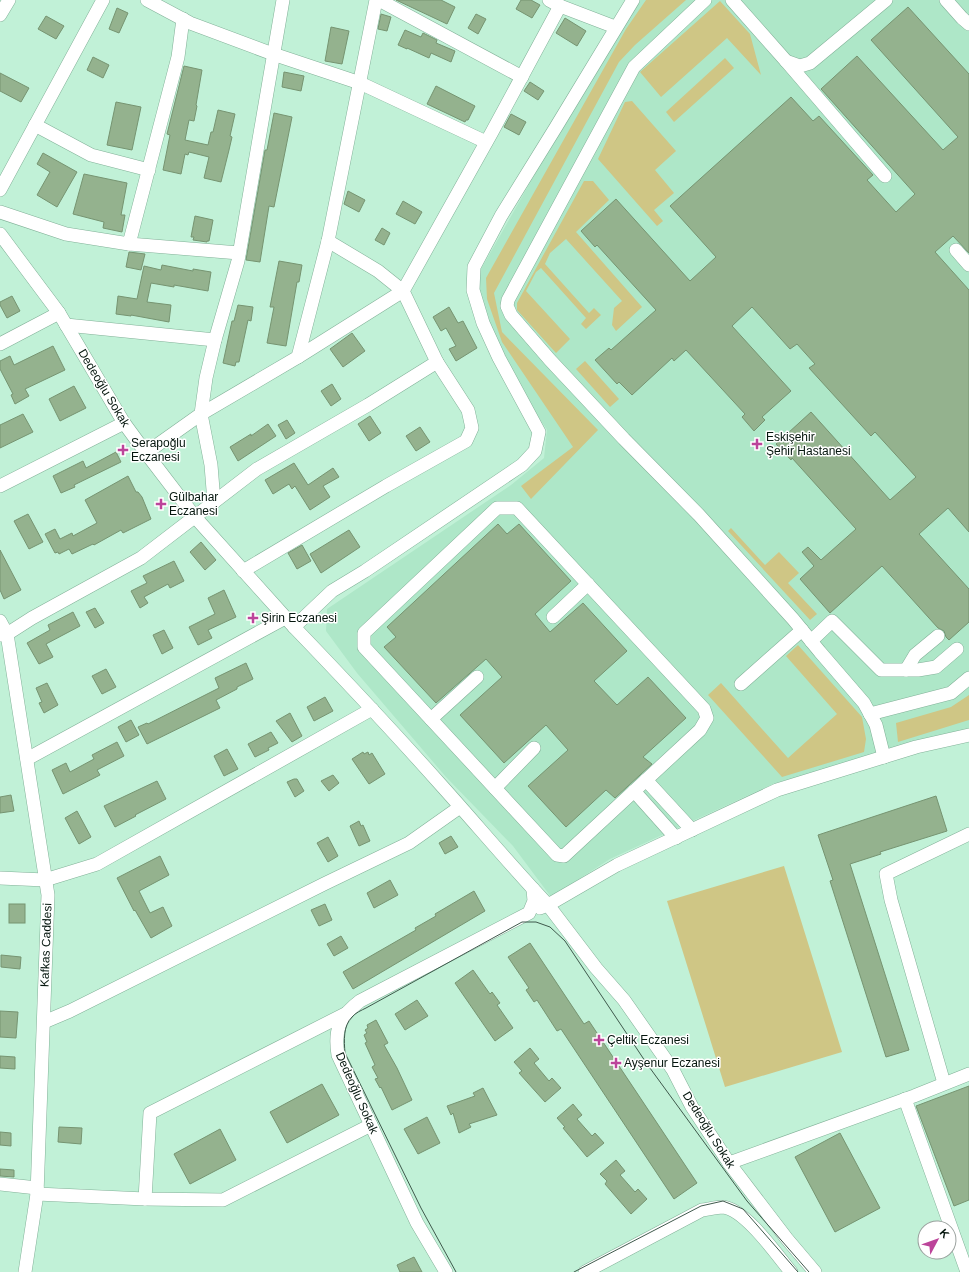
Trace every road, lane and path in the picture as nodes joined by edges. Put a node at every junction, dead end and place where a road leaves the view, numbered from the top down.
1 (9, 0) edge
2 (103, 0) edge
3 (148, 0) edge
4 (283, 0) edge
5 (376, 0) edge
6 (380, 0) edge
7 (633, 0) edge
8 (705, 0) edge
9 (732, 0) edge
10 (886, 0) edge
11 (946, 0) edge
12 (555, 3) edge
13 (0, 15) edge
14 (183, 19) junction
15 (969, 24) edge
16 (615, 27) junction
17 (273, 54) junction
18 (786, 61) junction
19 (522, 77) junction
20 (360, 83) junction
21 (35, 125) junction
22 (486, 142) junction
23 (149, 170) junction
24 (885, 176) dead end
25 (0, 190) edge
26 (0, 212) edge
27 (0, 234) edge
28 (328, 241) junction
29 (129, 244) junction
30 (956, 250) dead end
31 (239, 254) junction
32 (969, 265) edge
33 (403, 291) junction
34 (59, 313) junction
35 (66, 325) junction
36 (215, 340) junction
37 (0, 344) edge
38 (298, 357) junction
39 (437, 362) junction
40 (201, 414) junction
41 (124, 423) junction
42 (146, 453) junction
43 (0, 486) edge
44 (214, 502) junction
45 (195, 517) junction
46 (243, 571) junction
47 (588, 584) junction
48 (553, 617) dead end
49 (0, 621) edge
50 (289, 622) junction
51 (802, 630) junction
52 (4, 635) edge
53 (938, 636) dead end
54 (810, 641) junction
55 (957, 649) dead end
56 (906, 670) junction
57 (477, 678) dead end
58 (969, 678) edge
59 (741, 684) dead end
60 (372, 709) junction
61 (870, 714) junction
62 (431, 719) junction
63 (969, 735) edge
64 (534, 748) dead end
65 (884, 757) junction
66 (26, 759) junction
67 (646, 780) junction
68 (495, 788) junction
69 (634, 791) junction
70 (460, 807) junction
71 (692, 830) junction
72 (969, 834) edge
73 (676, 838) junction
74 (0, 878) edge
75 (45, 880) junction
76 (533, 889) junction
77 (548, 905) junction
78 (529, 913) junction
79 (345, 1014) junction
80 (44, 1022) junction
81 (969, 1074) edge
82 (944, 1083) junction
83 (905, 1099) junction
84 (371, 1125) junction
85 (729, 1163) junction
86 (0, 1184) edge
87 (37, 1191) junction
88 (145, 1200) junction
89 (26, 1272) edge
90 (446, 1272) edge
91 (584, 1272) edge
92 (791, 1272) edge
93 (815, 1272) edge
94 (967, 1272) edge

1 - 13 street
2 - 21 street
3 - 14 street
4 - 17 street
5 - 20 street
6 - 19 street
7 - 16 street
8 - 51 street
9 - 18 street
10 - 18 street
11 - 15 street
12 - 16 street
12 - 19 street
14 - 17 street
14 - 23 street
16 - 50 street
17 - 20 street
17 - 31 street
18 - 24 street
19 - 22 street
20 - 22 street
20 - 28 street
21 - 23 street
21 - 25 street
22 - 33 street
23 - 29 street
26 - 29 street
27 - 34 street, Dedeoğlu Sokak
28 - 33 street
28 - 38 street
29 - 31 street
30 - 32 street
31 - 36 street
33 - 38 street
33 - 39 street
34 - 35 street, Dedeoğlu Sokak
34 - 37 street
35 - 36 street
35 - 41 street, Dedeoğlu Sokak
36 - 40 street
38 - 40 street
39 - 44 street
39 - 46 street
40 - 42 street
40 - 44 street
41 - 42 street, Dedeoğlu Sokak
41 - 43 street
42 - 45 street, Dedeoğlu Sokak
44 - 45 street
45 - 46 street, Dedeoğlu Sokak
45 - 52 street
46 - 50 street, Dedeoğlu Sokak
47 - 48 street
47 - 62 street
47 - 67 street
49 - 52 street, Kafkas Caddesi
50 - 60 street, Dedeoğlu Sokak
50 - 66 street
51 - 54 street
51 - 59 street
52 - 66 street, Kafkas Caddesi
53 - 56 street
54 - 56 street
54 - 61 street
55 - 56 street
57 - 62 street
58 - 61 street
60 - 70 street, Dedeoğlu Sokak
60 - 75 street
61 - 65 street
62 - 68 street
63 - 65 street
64 - 68 street
65 - 71 street
66 - 75 street, Kafkas Caddesi
67 - 69 street
67 - 71 street
68 - 69 street
69 - 73 street
70 - 76 street, Dedeoğlu Sokak
70 - 80 street
71 - 73 street
72 - 82 street
73 - 77 street
74 - 75 street
75 - 80 street, Kafkas Caddesi
76 - 77 street, Dedeoğlu Sokak
76 - 78 street
77 - 78 street, Dedeoğlu Sokak
77 - 85 street, Dedeoğlu Sokak
78 - 79 street, Dedeoğlu Sokak
79 - 84 street, Dedeoğlu Sokak
79 - 88 street
80 - 87 street, Kafkas Caddesi
81 - 82 street
82 - 83 street
83 - 85 street
83 - 94 street
84 - 88 street
84 - 90 street, Dedeoğlu Sokak
85 - 93 street, Dedeoğlu Sokak
86 - 87 street
87 - 88 street
87 - 89 street, Kafkas Caddesi
91 - 92 street

